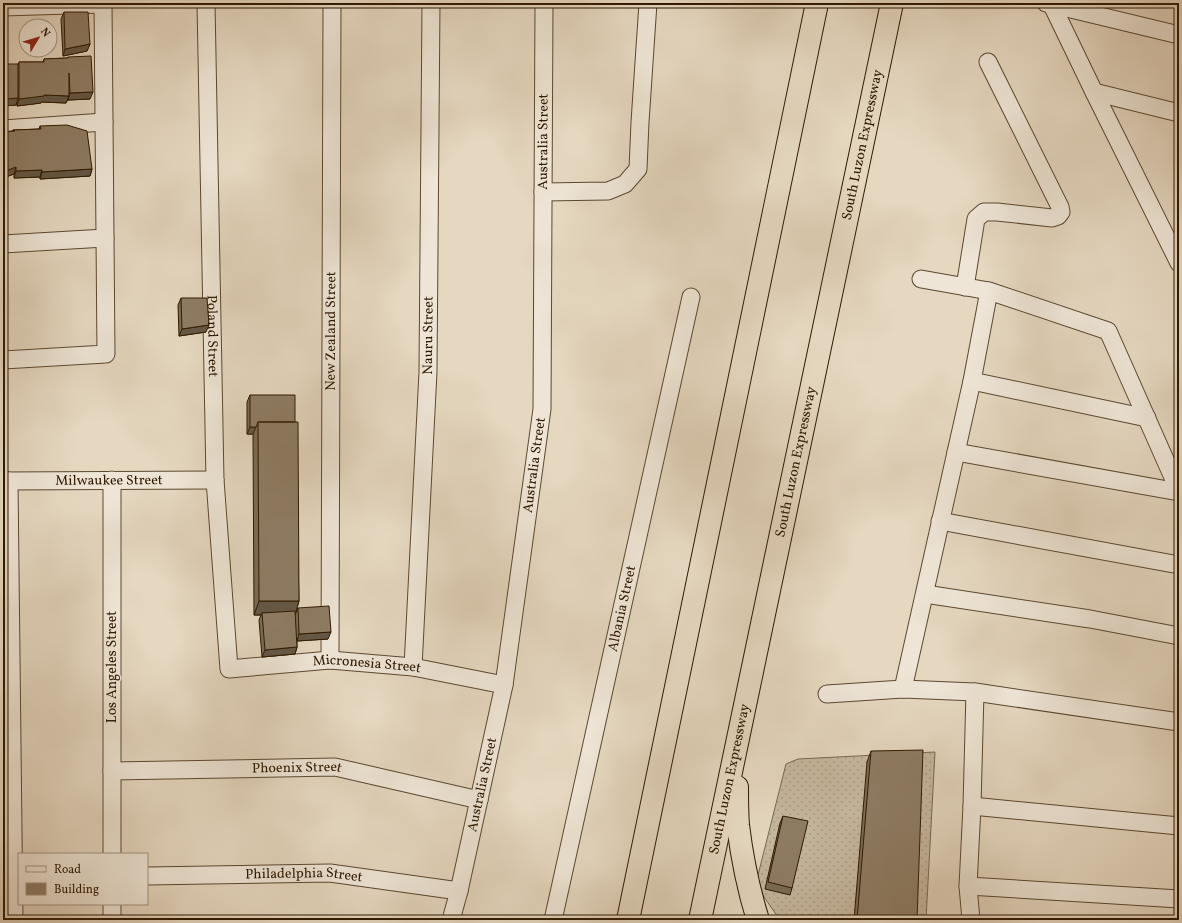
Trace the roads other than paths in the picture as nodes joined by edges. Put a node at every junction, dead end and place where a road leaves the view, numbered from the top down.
1 (103, 3) edge
2 (206, 3) edge
3 (332, 3) edge
4 (432, 3) edge
5 (544, 3) edge
6 (648, 3) edge
7 (817, 3) edge
8 (892, 3) edge
9 (1049, 4) edge
10 (3, 7) edge
11 (1179, 35) edge
12 (988, 62) dead end
13 (1094, 92) junction
14 (1179, 113) edge
15 (104, 122) junction
16 (3, 129) edge
17 (543, 192) junction
18 (105, 238) junction
19 (3, 244) edge
20 (1179, 263) edge
21 (920, 279) dead end
22 (965, 287) junction
23 (989, 292) junction
24 (691, 297) dead end
25 (3, 360) edge
26 (972, 380) junction
27 (1147, 418) junction
28 (956, 452) junction
29 (112, 480) junction
30 (215, 480) junction
31 (6, 481) edge
32 (1179, 491) edge
33 (940, 521) junction
34 (1179, 565) edge
35 (925, 594) junction
36 (1179, 636) edge
37 (330, 660) junction
38 (413, 667) junction
39 (229, 669) joint
40 (504, 685) junction
41 (904, 689) junction
42 (975, 692) junction
43 (827, 694) dead end
44 (1179, 722) edge
45 (736, 750) junction
46 (112, 771) junction
47 (479, 800) junction
48 (972, 806) junction
49 (1179, 826) edge
50 (112, 853) edge
51 (148, 876) edge
52 (968, 886) junction
53 (459, 891) junction
54 (1179, 899) edge
55 (112, 905) edge
56 (14, 920) edge
57 (112, 920) edge
58 (451, 920) edge
59 (553, 920) edge
60 (628, 920) edge
61 (700, 920) edge
62 (758, 920) edge
63 (971, 920) edge

1 - 10 street
1 - 15 street
2 - 30 street, Poland Street
3 - 37 street, New Zealand Street
4 - 38 street, Nauru Street
5 - 17 street, Australia Street
6 - 17 street
7 - 60 highway
8 - 45 highway, South Luzon Expressway
9 - 11 street
9 - 13 street
12 - 22 street
13 - 14 street
13 - 20 street
15 - 16 street
15 - 18 street
17 - 40 street, Australia Street
18 - 19 street
18 - 25 street
21 - 22 street
22 - 23 street
23 - 26 street
23 - 27 street
24 - 59 street, Albania Street
26 - 27 street
26 - 28 street
27 - 32 street
28 - 32 street
28 - 33 street
29 - 30 street, Milwaukee Street
29 - 31 street, Milwaukee Street
29 - 46 street, Los Angeles Street
30 - 39 street, Poland Street
31 - 56 street
33 - 34 street
33 - 35 street
35 - 36 street
35 - 41 street
37 - 38 street, Micronesia Street
37 - 39 street, Micronesia Street
38 - 40 street, Micronesia Street
40 - 47 street, Australia Street
41 - 42 street
41 - 43 street
42 - 44 street
42 - 48 street
45 - 61 highway, South Luzon Expressway
45 - 62 highway
46 - 47 street, Phoenix Street
46 - 50 street, Los Angeles Street
47 - 53 street, Australia Street
48 - 49 street
48 - 52 street
51 - 53 street, Philadelphia Street
52 - 54 street
52 - 63 street
53 - 58 street, Australia Street
55 - 57 street

